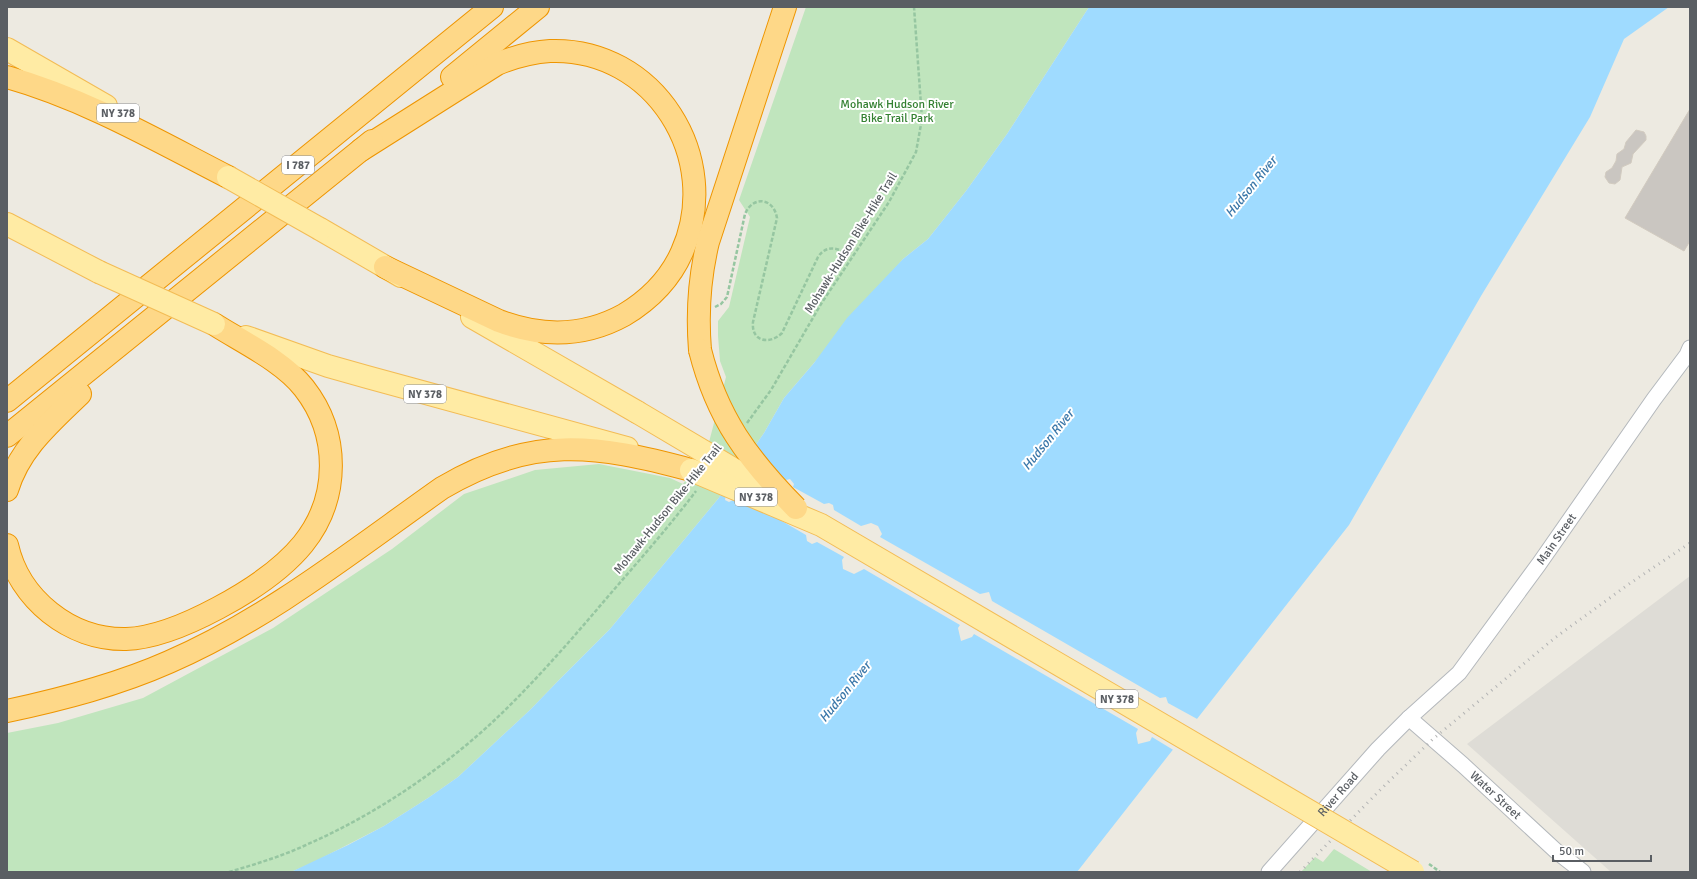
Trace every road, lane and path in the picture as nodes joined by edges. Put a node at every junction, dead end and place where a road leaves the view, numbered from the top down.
1 (492, 7) edge
2 (538, 7) edge
3 (785, 7) edge
4 (914, 7) edge
5 (7, 49) edge
6 (7, 77) edge
7 (361, 150) junction
8 (228, 177) junction
9 (7, 224) edge
10 (852, 256) junction
11 (386, 267) junction
12 (188, 290) junction
13 (712, 308) dead end
14 (104, 322) junction
15 (214, 324) junction
16 (1690, 348) edge
17 (7, 386) edge
18 (7, 401) edge
19 (744, 426) dead end
20 (7, 436) edge
21 (639, 454) junction
22 (695, 478) junction
23 (7, 490) edge
24 (796, 508) junction
25 (821, 525) junction
26 (7, 545) edge
27 (7, 711) edge
28 (1409, 718) junction
29 (1420, 868) edge
30 (230, 872) edge
31 (1269, 872) edge
32 (1440, 872) edge
33 (1583, 872) edge

1 - 14 highway, I 787
2 - 7 highway, I 787
3 - 24 highway, bridge
4 - 10 path, Mohawk-Hudson Bike-Hike Trail
5 - 8 main road, NY 378 / NY 378
6 - 8 highway
7 - 11 highway
7 - 12 highway, I 787
8 - 11 main road, NY 378 / NY 378, bridge
9 - 15 main road, NY 378, bridge
10 - 13 path
10 - 19 path, Mohawk-Hudson Bike-Hike Trail
11 - 24 main road, NY 378, bridge
12 - 20 highway, I 787
12 - 23 highway
14 - 17 highway
14 - 18 highway, I 787
15 - 21 main road, NY 378
15 - 26 highway
16 - 28 street, Main Street
21 - 22 highway
21 - 27 highway
22 - 25 main road, NY 378, bridge
22 - 30 path, Mohawk-Hudson Bike-Hike Trail
24 - 25 main road, NY 378, bridge
25 - 29 main road, NY 378, bridge
28 - 31 street, River Road
28 - 33 street, Water Street
29 - 32 path

